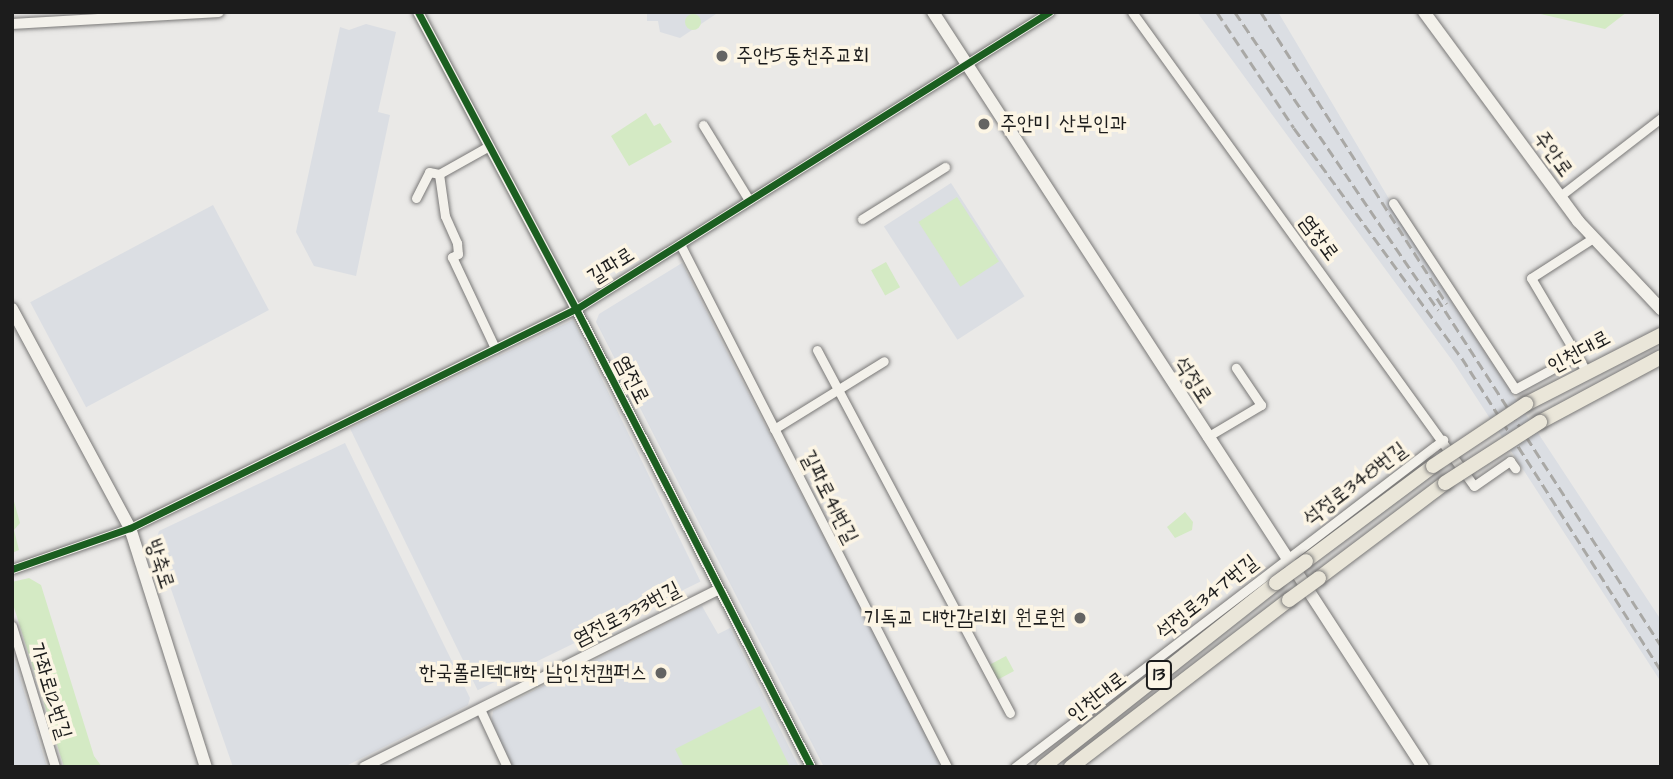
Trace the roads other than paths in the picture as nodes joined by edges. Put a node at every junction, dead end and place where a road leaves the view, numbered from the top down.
1 (219, 12) edge
2 (418, 12) edge
3 (933, 12) edge
4 (1049, 12) edge
5 (1132, 12) edge
6 (1424, 12) edge
7 (12, 24) edge
8 (967, 65) junction
9 (1661, 118) edge
10 (703, 125) dead end
11 (489, 146) junction
12 (945, 167) dead end
13 (439, 174) junction
14 (1560, 196) junction
15 (416, 198) dead end
16 (749, 201) junction
17 (1393, 203) dead end
18 (862, 219) dead end
19 (1593, 238) junction
20 (680, 244) junction
21 (12, 309) edge
22 (576, 309) junction
23 (1661, 309) edge
24 (1656, 337) edge
25 (495, 348) junction
26 (817, 350) dead end
27 (1576, 356) junction
28 (1661, 357) edge
29 (884, 361) dead end
30 (1236, 368) dead end
31 (1586, 371) junction
32 (841, 388) junction
33 (774, 429) junction
34 (1207, 437) junction
35 (1443, 440) junction
36 (1515, 468) dead end
37 (130, 527) junction
38 (1288, 557) junction
39 (12, 569) edge
40 (719, 589) junction
41 (12, 626) edge
42 (480, 709) junction
43 (1010, 713) dead end
44 (55, 767) edge
45 (206, 767) edge
46 (363, 767) edge
47 (507, 767) edge
48 (811, 767) edge
49 (947, 767) edge
50 (1015, 767) edge
51 (1040, 767) edge
52 (1071, 767) edge
53 (1423, 767) edge

1 - 7 street
2 - 11 street, 염전로
3 - 8 main road, 석정로
4 - 8 street, 길파로
5 - 35 street, 염창로
6 - 14 main road, 주안로
8 - 16 street, 길파로
8 - 34 main road, 석정로
9 - 14 street
10 - 16 street
11 - 13 street
11 - 22 street, 염전로
12 - 18 street
13 - 15 street
13 - 25 street
14 - 19 main road, 주안로
16 - 20 street, 길파로
17 - 27 street
19 - 23 main road, 주안로
19 - 27 street
20 - 22 street, 길파로
20 - 33 street, 길파로41번길
21 - 37 main road, 방축로
22 - 25 street, 길파로
22 - 40 street, 염전로
24 - 31 highway, 인천대로 / 13
25 - 37 street, 길파로
26 - 32 street
27 - 31 street
28 - 52 highway, 인천대로 / 13, bridge
29 - 32 street
30 - 34 street
31 - 51 highway, 인천대로 / 13, bridge
32 - 33 street
32 - 43 street
33 - 49 street, 길파로41번길
34 - 38 main road, 석정로
35 - 36 street, 염창로
35 - 38 street, 석정로348번길
37 - 39 street, 길파로
37 - 45 main road, 방축로
38 - 50 street, 석정로347번길
38 - 53 main road, 석정로
40 - 42 street, 염전로333번길
40 - 48 street, 염전로
41 - 44 street, 가좌로12번길
42 - 46 street, 염전로333번길
42 - 47 street

